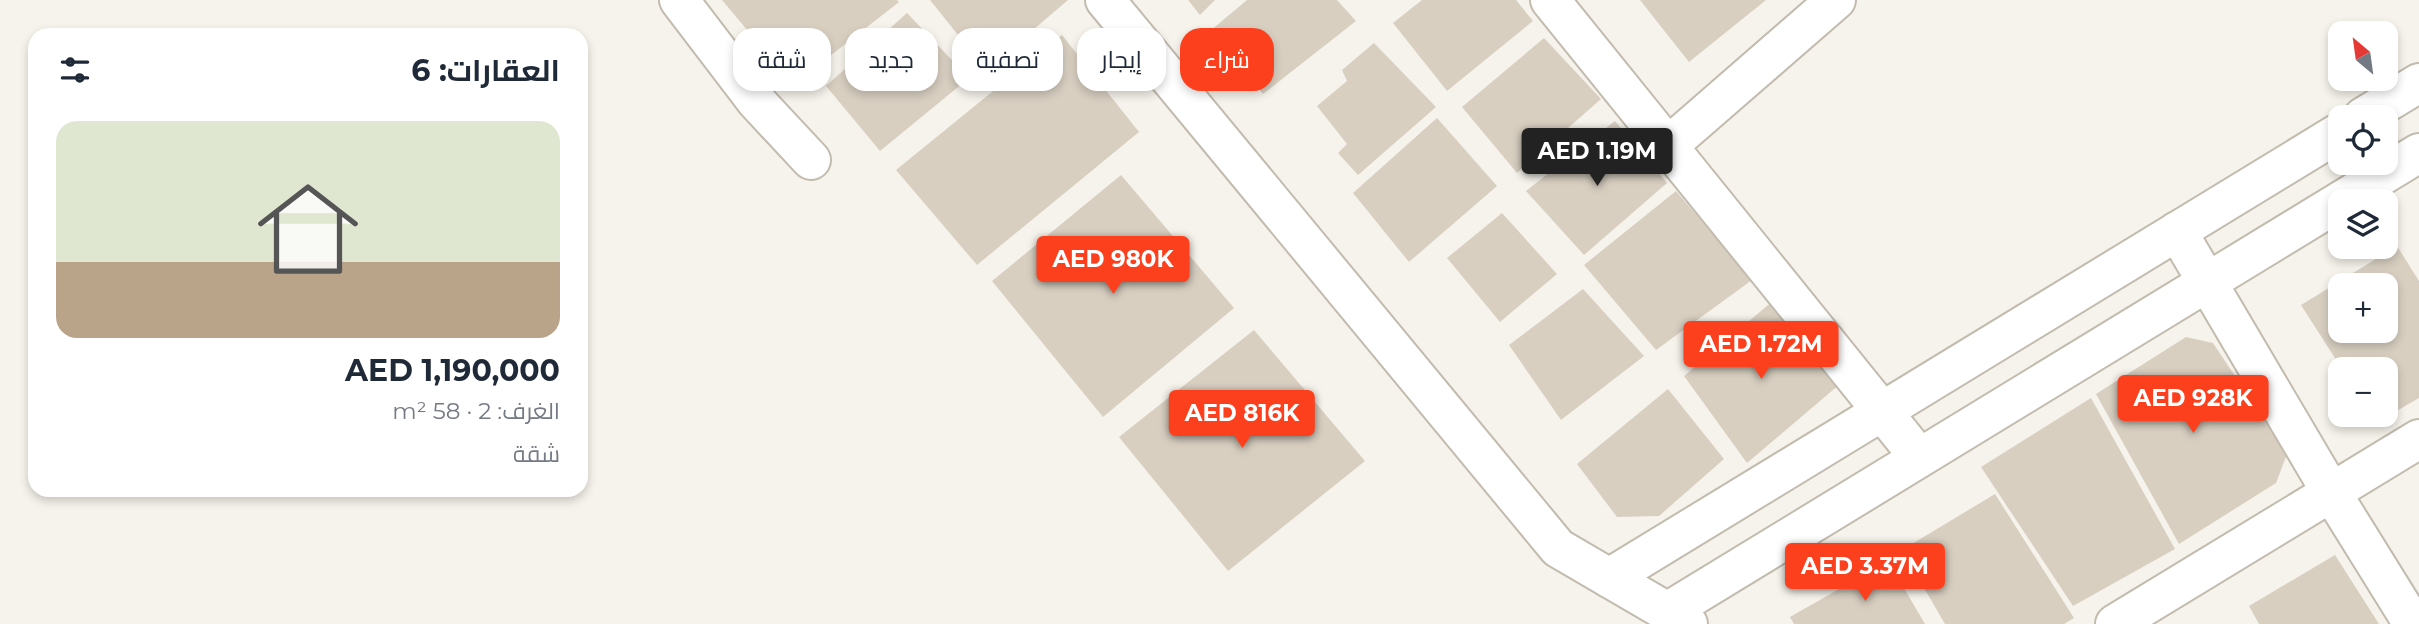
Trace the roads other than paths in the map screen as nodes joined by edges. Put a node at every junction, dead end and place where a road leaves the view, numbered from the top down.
1 (680, 0) edge
2 (1105, 0) edge
3 (1550, 0) edge
4 (1836, 0) edge
5 (2419, 83) edge
6 (2383, 105) edge
7 (2328, 139) edge
8 (1668, 146) junction
9 (2419, 153) edge
10 (811, 160) dead end
11 (2177, 231) junction
12 (2207, 282) junction
13 (1882, 411) junction
14 (2419, 439) edge
15 (1919, 457) junction
16 (2331, 492) junction
17 (1609, 578) junction
18 (1678, 618) edge
19 (2115, 624) edge
20 (2413, 624) edge

1 - 10 street
2 - 17 street
3 - 8 street
4 - 8 street
5 - 6 street
7 - 11 street
8 - 13 street
9 - 12 street
11 - 12 street
11 - 13 street
12 - 15 street
12 - 16 street
13 - 15 street
13 - 17 street
14 - 16 street
15 - 18 street
16 - 19 street
16 - 20 street
17 - 18 street

